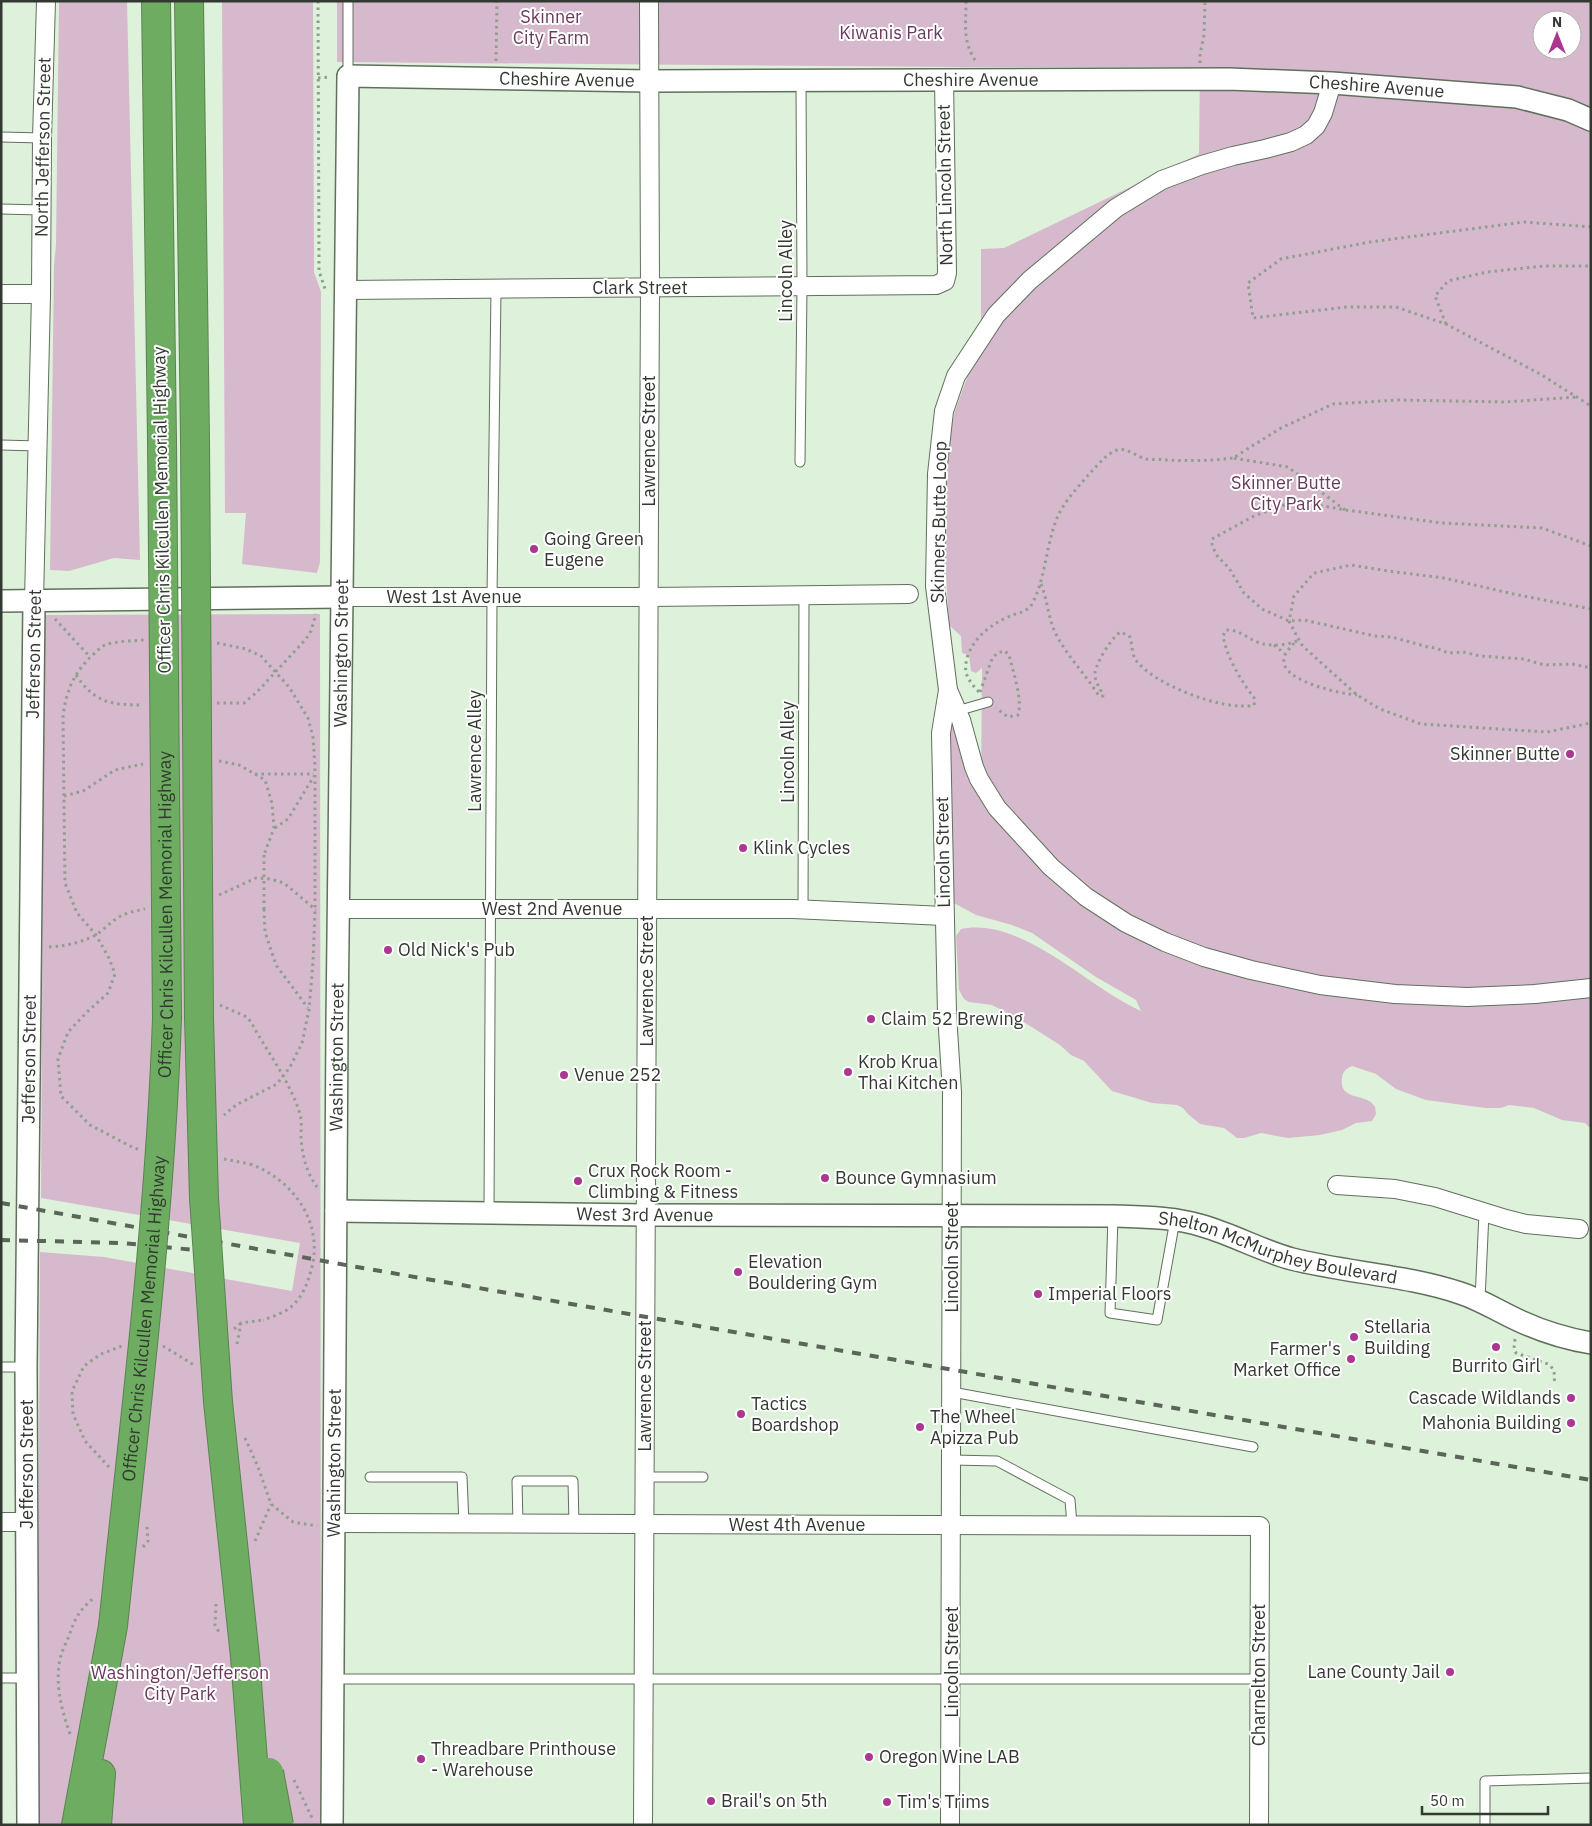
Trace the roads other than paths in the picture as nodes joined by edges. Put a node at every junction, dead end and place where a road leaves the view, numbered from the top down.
1 (46, 1) edge
2 (156, 1) edge
3 (189, 1) edge
4 (348, 1) edge
5 (649, 1) edge
6 (348, 76) junction
7 (944, 79) junction
8 (649, 81) junction
9 (802, 81) junction
10 (1332, 83) junction
11 (1591, 120) edge
12 (1, 137) edge
13 (42, 138) junction
14 (1, 210) edge
15 (41, 210) junction
16 (936, 285) joint
17 (802, 286) junction
18 (650, 288) junction
19 (496, 289) junction
20 (335, 291) junction
21 (1, 294) edge
22 (41, 294) junction
23 (1, 445) edge
24 (38, 446) junction
25 (800, 462) dead end
26 (909, 594) dead end
27 (804, 595) junction
28 (492, 597) junction
29 (648, 597) junction
30 (333, 598) junction
31 (1, 601) edge
32 (43, 601) junction
33 (948, 690) junction
34 (988, 702) road end
35 (957, 711) junction
36 (339, 909) junction
37 (491, 909) junction
38 (647, 909) junction
39 (803, 910) junction
40 (944, 916) junction
41 (1591, 988) edge
42 (1338, 1185) dead end
43 (336, 1211) junction
44 (489, 1213) junction
45 (1484, 1213) junction
46 (646, 1215) junction
47 (953, 1216) junction
48 (1113, 1216) junction
49 (1175, 1220) junction
50 (1579, 1229) dead end
51 (1480, 1300) junction
52 (1591, 1344) edge
53 (1, 1367) edge
54 (26, 1367) junction
55 (952, 1392) junction
56 (1253, 1447) dead end
57 (952, 1460) junction
58 (370, 1477) dead end
59 (645, 1477) junction
60 (703, 1477) dead end
61 (1, 1522) edge
62 (27, 1522) junction
63 (335, 1523) junction
64 (464, 1524) junction
65 (518, 1524) junction
66 (574, 1524) junction
67 (952, 1524) junction
68 (644, 1525) junction
69 (1072, 1525) junction
70 (1260, 1526) joint
71 (113, 1626) junction
72 (245, 1657) junction
73 (1, 1678) edge
74 (27, 1678) junction
75 (952, 1678) junction
76 (334, 1679) junction
77 (1259, 1679) junction
78 (644, 1680) junction
79 (1591, 1778) edge
80 (28, 1825) edge
81 (76, 1825) edge
82 (97, 1825) edge
83 (258, 1825) edge
84 (280, 1825) edge
85 (332, 1825) edge
86 (643, 1825) edge
87 (950, 1825) edge
88 (1259, 1825) edge
89 (1485, 1825) edge

1 - 13 street, North Jefferson Street
2 - 71 highway, Officer Chris Kilcullen Memorial Highway, bridge
3 - 72 highway, Officer Chris Kilcullen Memorial Highway, bridge
4 - 6 lane
5 - 8 street, Lawrence Street
6 - 8 street, Cheshire Avenue
6 - 20 street, Washington Street
7 - 9 street, Cheshire Avenue
7 - 10 street, Cheshire Avenue
7 - 16 street, North Lincoln Street
8 - 9 street, Cheshire Avenue
8 - 18 street, Lawrence Street
9 - 17 lane, Lincoln Alley
10 - 11 street, Cheshire Avenue
10 - 33 street, Skinners Butte Loop
12 - 13 lane
13 - 15 street, North Jefferson Street
14 - 15 lane
15 - 22 street, North Jefferson Street
16 - 17 street, Clark Street
17 - 18 street, Clark Street
17 - 25 lane, Lincoln Alley
18 - 19 street, Clark Street
18 - 29 street, Lawrence Street
19 - 20 street, Clark Street
19 - 28 lane, Lawrence Alley
20 - 30 street, Washington Street
21 - 22 street
22 - 24 street, Jefferson Street
23 - 24 lane
24 - 32 street, Jefferson Street
26 - 27 street, West 1st Avenue
27 - 29 street, West 1st Avenue
27 - 39 lane, Lincoln Alley
28 - 29 street, West 1st Avenue
28 - 30 street, West 1st Avenue
28 - 37 lane, Lawrence Alley
29 - 38 street, Lawrence Street
30 - 32 street, West 1st Avenue
30 - 36 street, Washington Street
31 - 32 street, West 1st Avenue
32 - 54 street, Jefferson Street
33 - 35 street, Skinners Butte Loop
33 - 40 street, Lincoln Street
34 - 35 lane
35 - 41 street, Skinners Butte Loop
36 - 37 street, West 2nd Avenue
36 - 43 street, Washington Street
37 - 38 street, West 2nd Avenue
37 - 44 lane, Lawrence Alley
38 - 39 street, West 2nd Avenue
38 - 46 street, Lawrence Street
39 - 40 street, West 2nd Avenue
40 - 47 street, Lincoln Street
42 - 45 street
43 - 44 street, West 3rd Avenue
43 - 63 street, Washington Street
44 - 46 street, West 3rd Avenue
45 - 50 street
45 - 51 lane
46 - 47 street, West 3rd Avenue
46 - 59 street, Lawrence Street
47 - 48 street, Shelton McMurphey Boulevard
47 - 55 street, Lincoln Street
48 - 49 street, Shelton McMurphey Boulevard
48 - 49 lane
49 - 51 street, Shelton McMurphey Boulevard
51 - 52 street, Shelton McMurphey Boulevard
53 - 54 lane
54 - 62 street, Jefferson Street
55 - 56 lane
55 - 57 street, Lincoln Street
57 - 67 street, Lincoln Street
57 - 69 lane
58 - 64 lane
59 - 60 lane
59 - 68 street, Lawrence Street
61 - 62 street
62 - 74 street, Jefferson Street
63 - 64 street, West 4th Avenue
63 - 76 street, Washington Street
64 - 65 street, West 4th Avenue
65 - 66 street, West 4th Avenue
65 - 66 lane
66 - 68 street, West 4th Avenue
67 - 68 street, West 4th Avenue
67 - 69 street, West 4th Avenue
67 - 75 street, Lincoln Street
68 - 78 street, Lawrence Street
69 - 70 street, West 4th Avenue
70 - 77 street, Charnelton Street
71 - 81 highway
71 - 82 highway, Officer Chris Kilcullen Memorial Highway
72 - 83 highway, Officer Chris Kilcullen Memorial Highway, bridge
72 - 84 highway, bridge
73 - 74 lane
74 - 80 street, Jefferson Street
75 - 77 lane
75 - 78 lane
75 - 87 street, Lincoln Street
76 - 78 lane
76 - 85 street, Washington Street
77 - 88 street, Charnelton Street
78 - 86 street, Lawrence Street
79 - 89 lane

